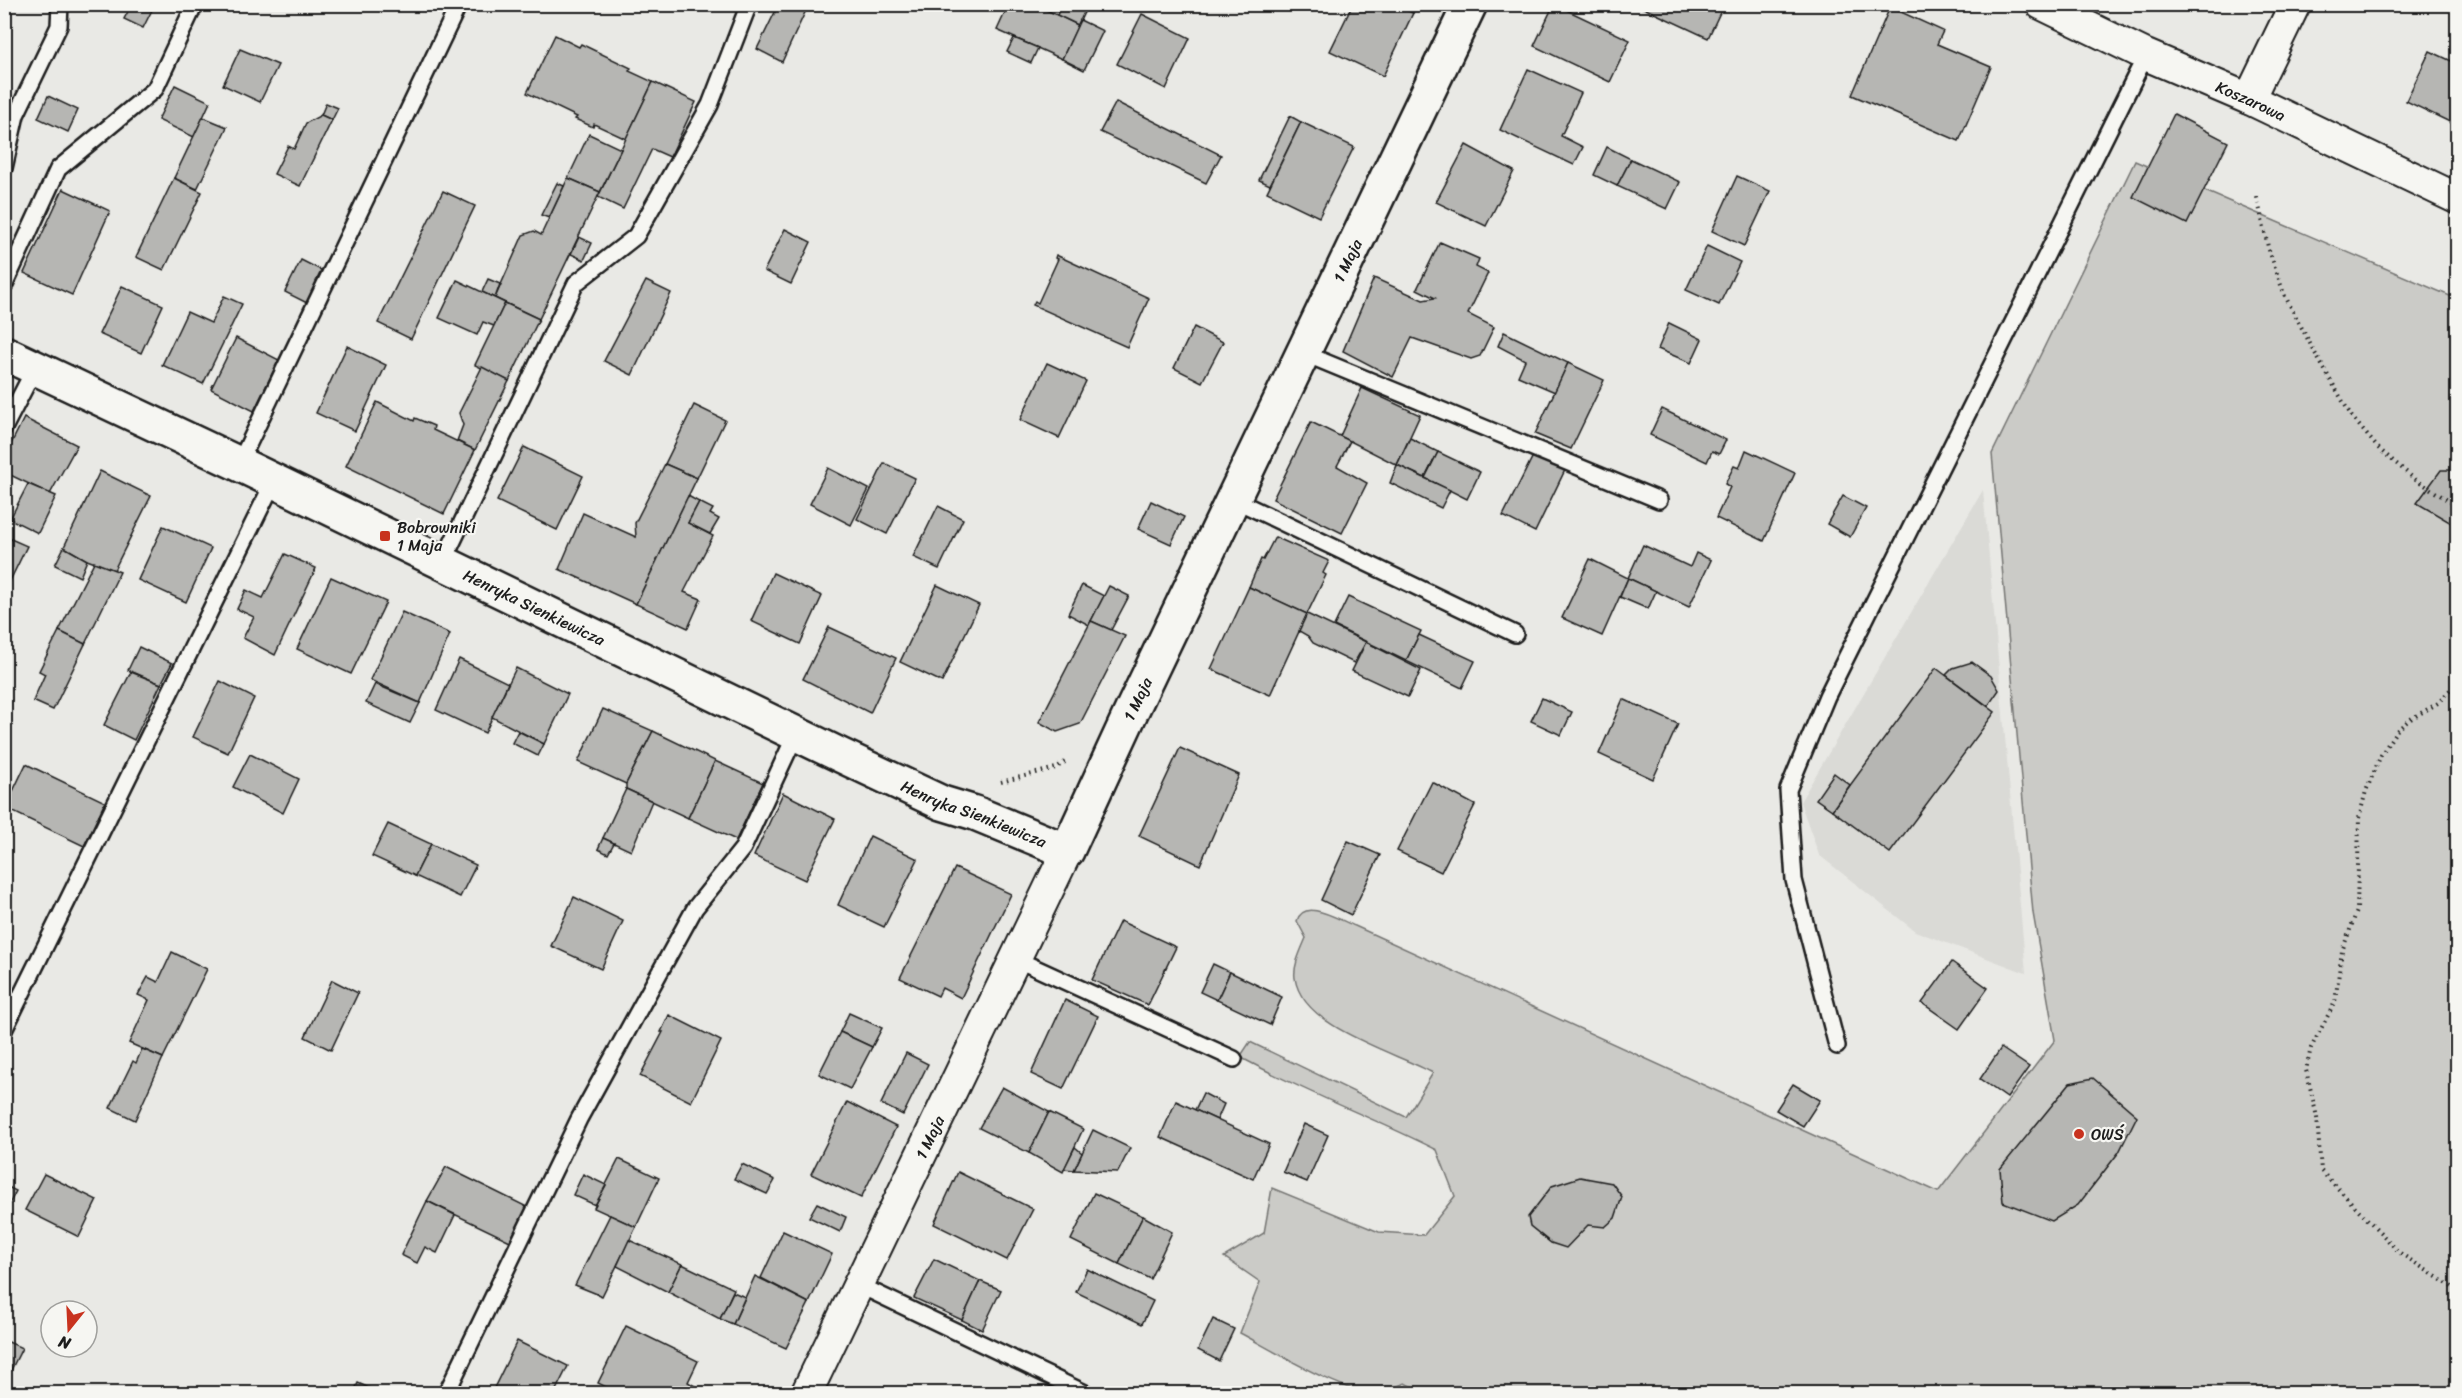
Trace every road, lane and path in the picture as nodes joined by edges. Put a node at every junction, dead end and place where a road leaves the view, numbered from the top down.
1 (60, 4) edge
2 (195, 4) edge
3 (459, 4) edge
4 (749, 4) edge
5 (1470, 4) edge
6 (2042, 4) edge
7 (2295, 4) edge
8 (2146, 55) junction
9 (2249, 99) junction
10 (4, 168) edge
11 (2257, 197) dead end
12 (2457, 199) edge
13 (4, 286) edge
14 (4, 353) edge
15 (1303, 353) junction
16 (35, 368) junction
17 (4, 428) edge
18 (239, 464) junction
19 (274, 481) junction
20 (1233, 499) junction
21 (1659, 500) dead end
22 (2457, 507) edge
23 (442, 564) junction
24 (1515, 634) dead end
25 (2457, 681) edge
26 (796, 734) junction
27 (1067, 851) junction
28 (1016, 959) junction
29 (4, 1030) edge
30 (1837, 1046) dead end
31 (1234, 1059) dead end
32 (859, 1285) junction
33 (2457, 1291) edge
34 (446, 1394) edge
35 (806, 1394) edge
36 (1087, 1394) edge

1 - 10 lane
2 - 13 lane
3 - 18 lane
4 - 23 lane
5 - 15 street, 1 Maja
6 - 8 street, Koszarowa
7 - 9 street
8 - 9 street, Koszarowa
8 - 30 lane
9 - 12 street, Koszarowa
11 - 22 path
14 - 16 street, Henryka Sienkiewicza
15 - 20 street, 1 Maja
15 - 21 lane
16 - 17 lane
16 - 18 street, Henryka Sienkiewicza
18 - 19 street, Henryka Sienkiewicza
19 - 23 street, Henryka Sienkiewicza
19 - 29 lane
20 - 24 lane
20 - 27 street, 1 Maja
23 - 26 street, Henryka Sienkiewicza
25 - 33 path
26 - 27 street, Henryka Sienkiewicza
26 - 34 lane
27 - 28 street, 1 Maja
28 - 31 lane
28 - 32 street, 1 Maja
32 - 35 street, 1 Maja
32 - 36 lane

